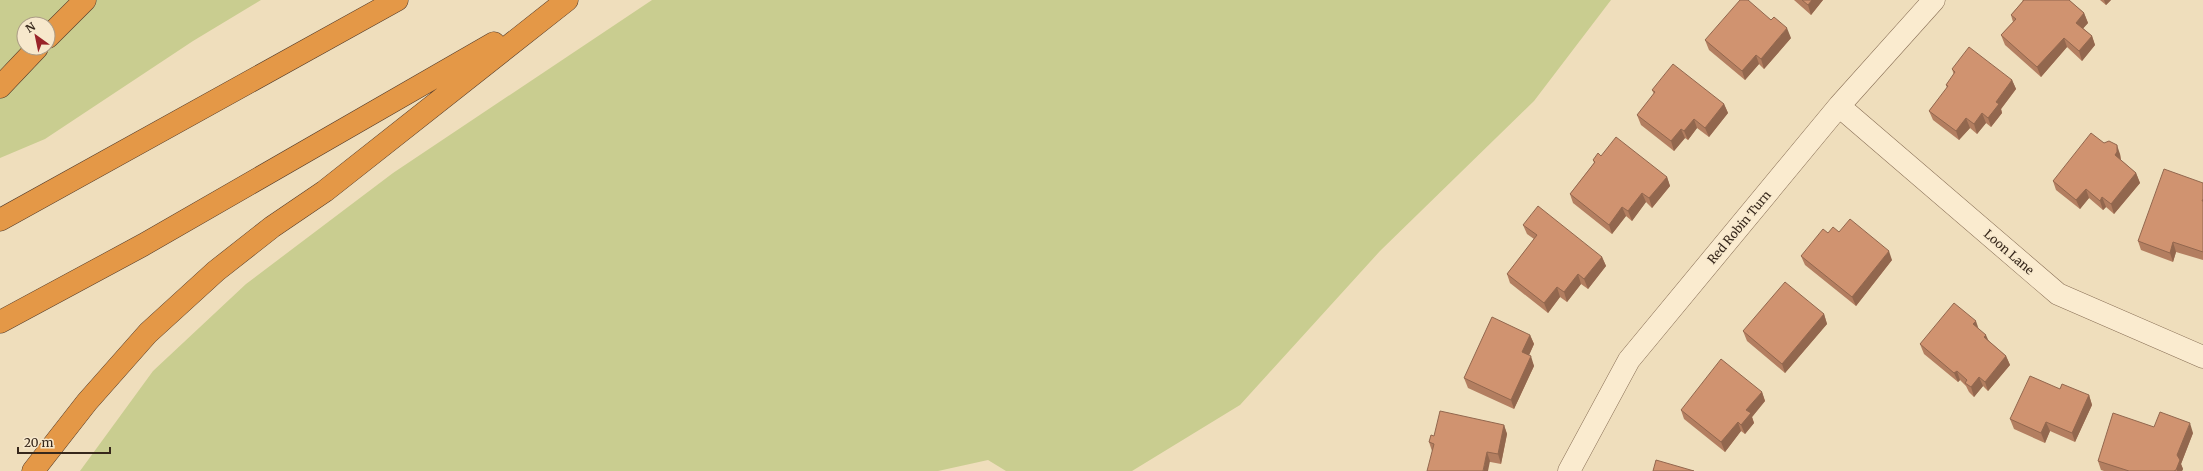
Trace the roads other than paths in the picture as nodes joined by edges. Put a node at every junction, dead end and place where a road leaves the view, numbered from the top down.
1 (85, 0) edge
2 (396, 0) edge
3 (566, 0) edge
4 (1934, 0) edge
5 (56, 29) edge
6 (29, 56) edge
7 (0, 87) edge
8 (1839, 106) junction
9 (0, 220) edge
10 (0, 322) edge
11 (2203, 357) edge
12 (33, 471) edge
13 (1569, 471) edge

1 - 5 highway
2 - 9 highway
3 - 10 highway
3 - 12 highway
4 - 8 street, Red Robin Turn
6 - 7 highway
8 - 11 street, Loon Lane
8 - 13 street, Red Robin Turn

